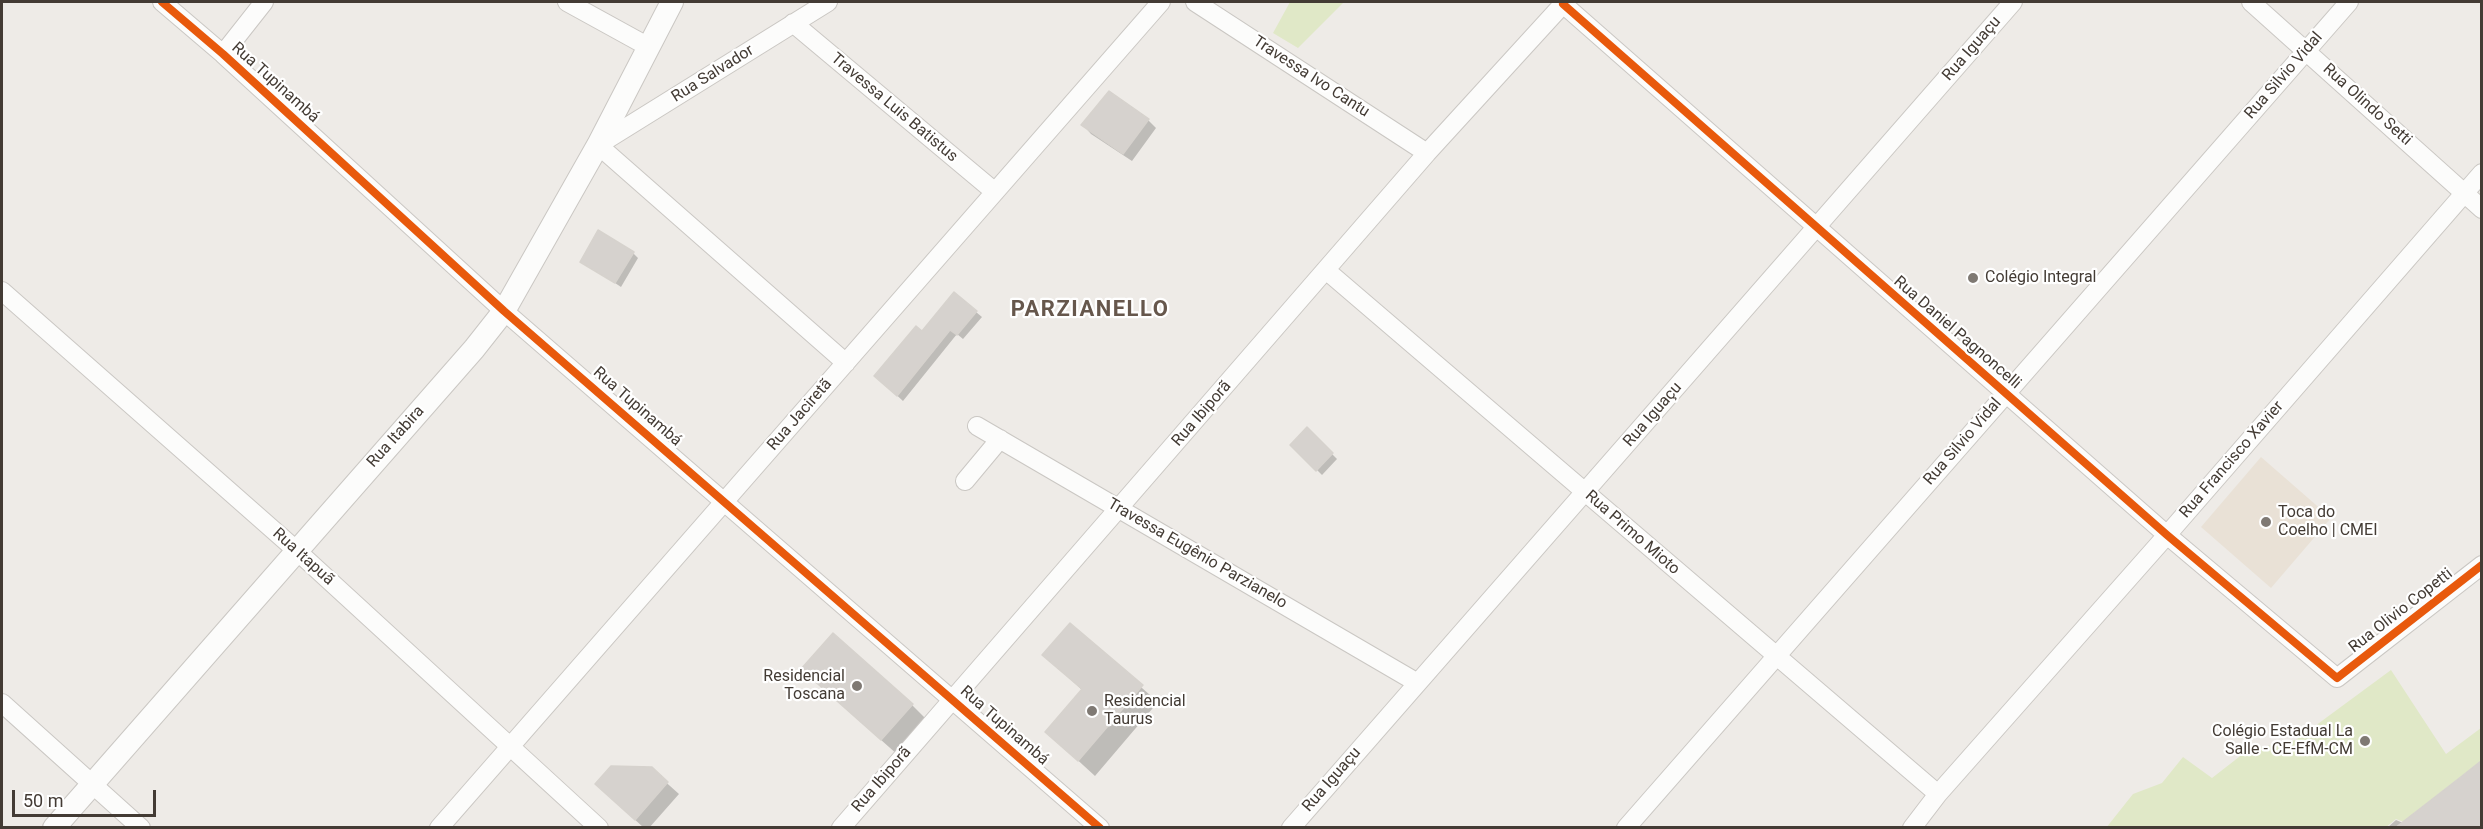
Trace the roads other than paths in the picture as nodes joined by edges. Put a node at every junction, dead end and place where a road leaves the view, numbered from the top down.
1 (162, 2) edge
2 (264, 2) edge
3 (567, 2) edge
4 (672, 2) edge
5 (828, 2) edge
6 (1161, 2) edge
7 (1195, 2) edge
8 (1564, 2) edge
9 (2013, 2) edge
10 (2252, 2) edge
11 (2349, 2) edge
12 (793, 23) junction
13 (647, 46) junction
14 (2306, 51) junction
15 (223, 54) junction
16 (598, 145) junction
17 (1427, 153) junction
18 (2481, 173) edge
19 (995, 192) junction
20 (2464, 193) junction
21 (2481, 209) edge
22 (1816, 226) junction
23 (1327, 271) junction
24 (2, 291) edge
25 (504, 311) junction
26 (846, 363) junction
27 (2006, 393) junction
28 (977, 426) dead end
29 (1000, 439) junction
30 (965, 481) dead end
31 (1585, 492) junction
32 (725, 501) junction
33 (1119, 509) junction
34 (2167, 536) junction
35 (296, 550) junction
36 (2481, 566) edge
37 (1776, 656) junction
38 (2337, 678) joint
39 (1416, 682) junction
40 (953, 699) junction
41 (2, 703) edge
42 (510, 748) junction
43 (93, 783) junction
44 (1938, 794) junction
45 (54, 828) edge
46 (141, 828) edge
47 (439, 828) edge
48 (599, 828) edge
49 (841, 828) edge
50 (1100, 828) edge
51 (1291, 828) edge
52 (1626, 828) edge
53 (1912, 828) edge

1 - 15 street, Rua Tupinambá
2 - 15 street
3 - 13 street
4 - 13 street, Rua Itabira
5 - 12 street, Rua Salvador
6 - 19 street, Rua Jaciretã
7 - 17 street, Travessa Ivo Cantu
8 - 17 street, Rua Ibiporã
8 - 22 street, Rua Daniel Pagnoncelli
9 - 22 street, Rua Iguaçu
10 - 14 street, Rua Olindo Setti
11 - 14 street, Rua Silvio Vidal
12 - 16 street, Rua Salvador
12 - 19 street, Travessa Luis Batistus
13 - 16 street, Rua Itabira
14 - 20 street, Rua Olindo Setti
14 - 27 street, Rua Silvio Vidal
15 - 25 street, Rua Tupinambá
16 - 25 street, Rua Itabira
16 - 26 street
17 - 23 street, Rua Ibiporã
18 - 20 street, Rua Francisco Xavier
19 - 26 street, Rua Jaciretã
20 - 21 street, Rua Olindo Setti
20 - 34 street, Rua Francisco Xavier
22 - 27 street, Rua Daniel Pagnoncelli
22 - 31 street, Rua Iguaçu
23 - 31 street, Rua Primo Mioto
23 - 33 street, Rua Ibiporã
24 - 35 street, Rua Itapuã
25 - 32 street, Rua Tupinambá
25 - 35 street, Rua Itabira
26 - 32 street, Rua Jaciretã
27 - 34 street, Rua Daniel Pagnoncelli
27 - 37 street, Rua Silvio Vidal
28 - 29 street, Travessa Eugênio Parzianelo
29 - 30 street
29 - 33 street, Travessa Eugênio Parzianelo
31 - 37 street, Rua Primo Mioto
31 - 39 street, Rua Iguaçu
32 - 40 street, Rua Tupinambá
32 - 42 street, Rua Jaciretã
33 - 39 street, Travessa Eugênio Parzianelo
33 - 40 street, Rua Ibiporã
34 - 38 street, Rua Daniel Pagnoncelli
34 - 44 street, Rua Francisco Xavier
35 - 42 street, Rua Itapuã
35 - 43 street, Rua Itabira
36 - 38 street, Rua Olivio Copetti
37 - 44 street, Rua Primo Mioto
37 - 52 street, Rua Silvio Vidal
39 - 51 street, Rua Iguaçu
40 - 49 street, Rua Ibiporã
40 - 50 street, Rua Tupinambá
41 - 43 street
42 - 47 street, Rua Jaciretã
42 - 48 street, Rua Itapuã
43 - 45 street, Rua Itabira
43 - 46 street
44 - 53 street, Rua Francisco Xavier

